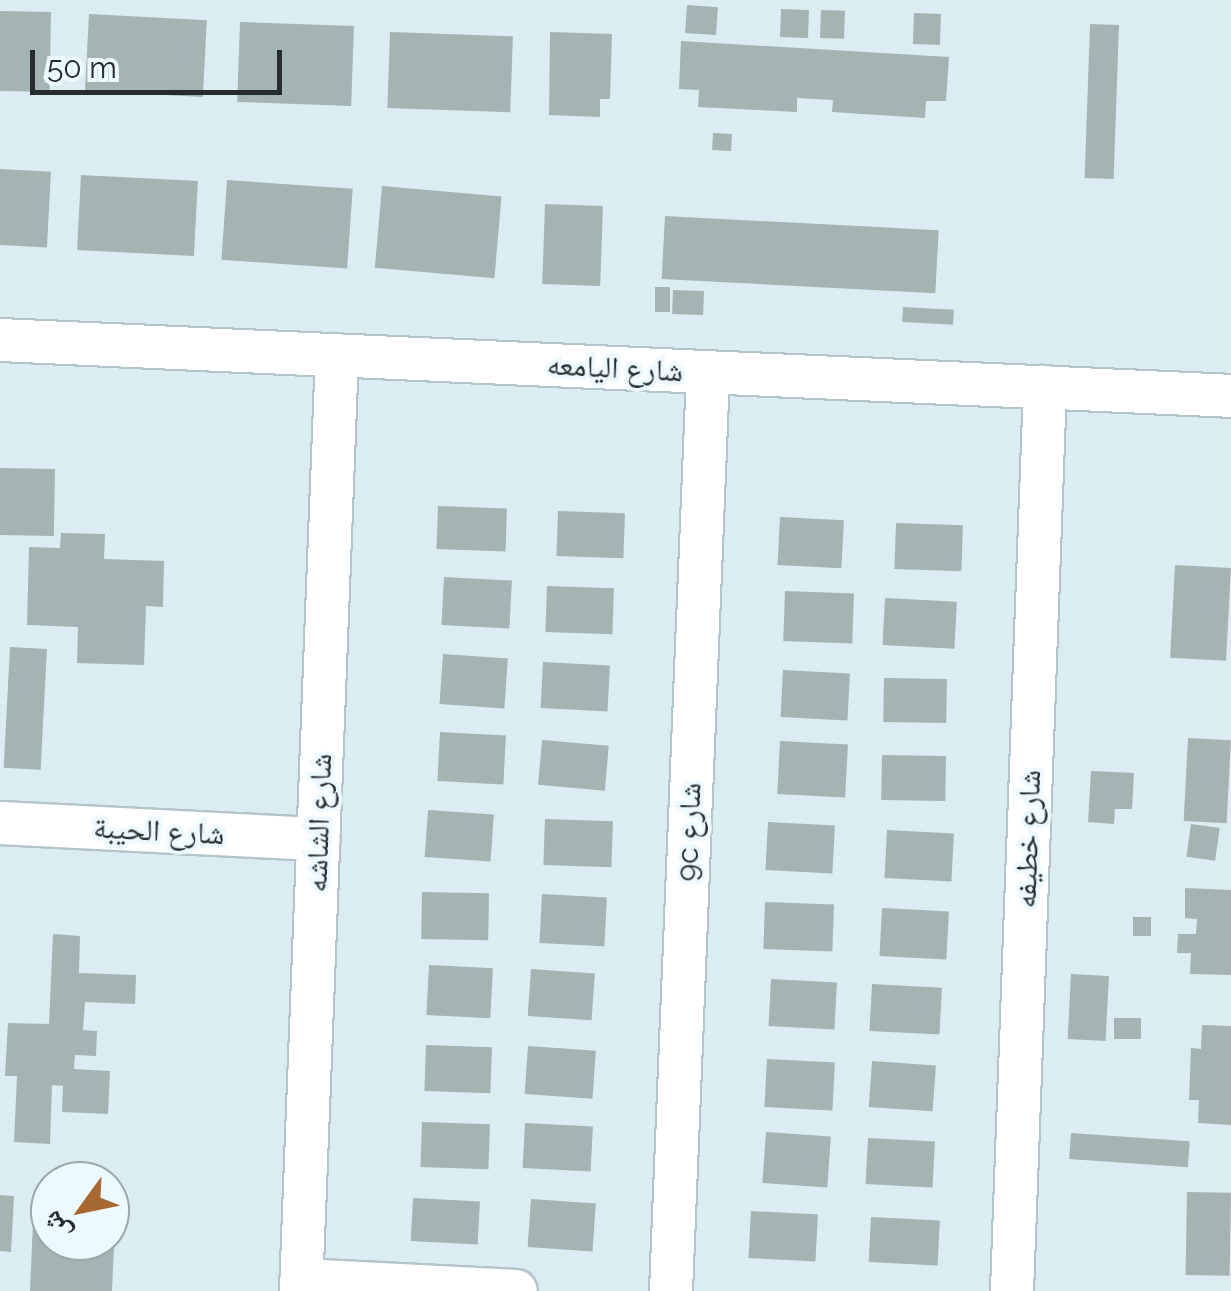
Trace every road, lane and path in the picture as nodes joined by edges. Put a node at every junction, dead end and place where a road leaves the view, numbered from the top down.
1 (0, 340) edge
2 (337, 356) junction
3 (708, 372) junction
4 (1044, 388) junction
5 (1231, 396) edge
6 (0, 824) edge
7 (318, 840) junction
8 (301, 1285) edge
9 (516, 1291) edge
10 (671, 1291) edge
11 (1012, 1291) edge

1 - 2 street, شارع اليامعه
2 - 3 street, شارع اليامعه
2 - 7 street, شارع الشاشه
3 - 4 street, شارع اليامعه
3 - 10 street, 9c شارع
4 - 5 street, شارع اليامعه
4 - 11 street, شارع خطيفه
6 - 7 street, شارع الحيبة
7 - 8 street, شارع الشاشه
8 - 9 street

